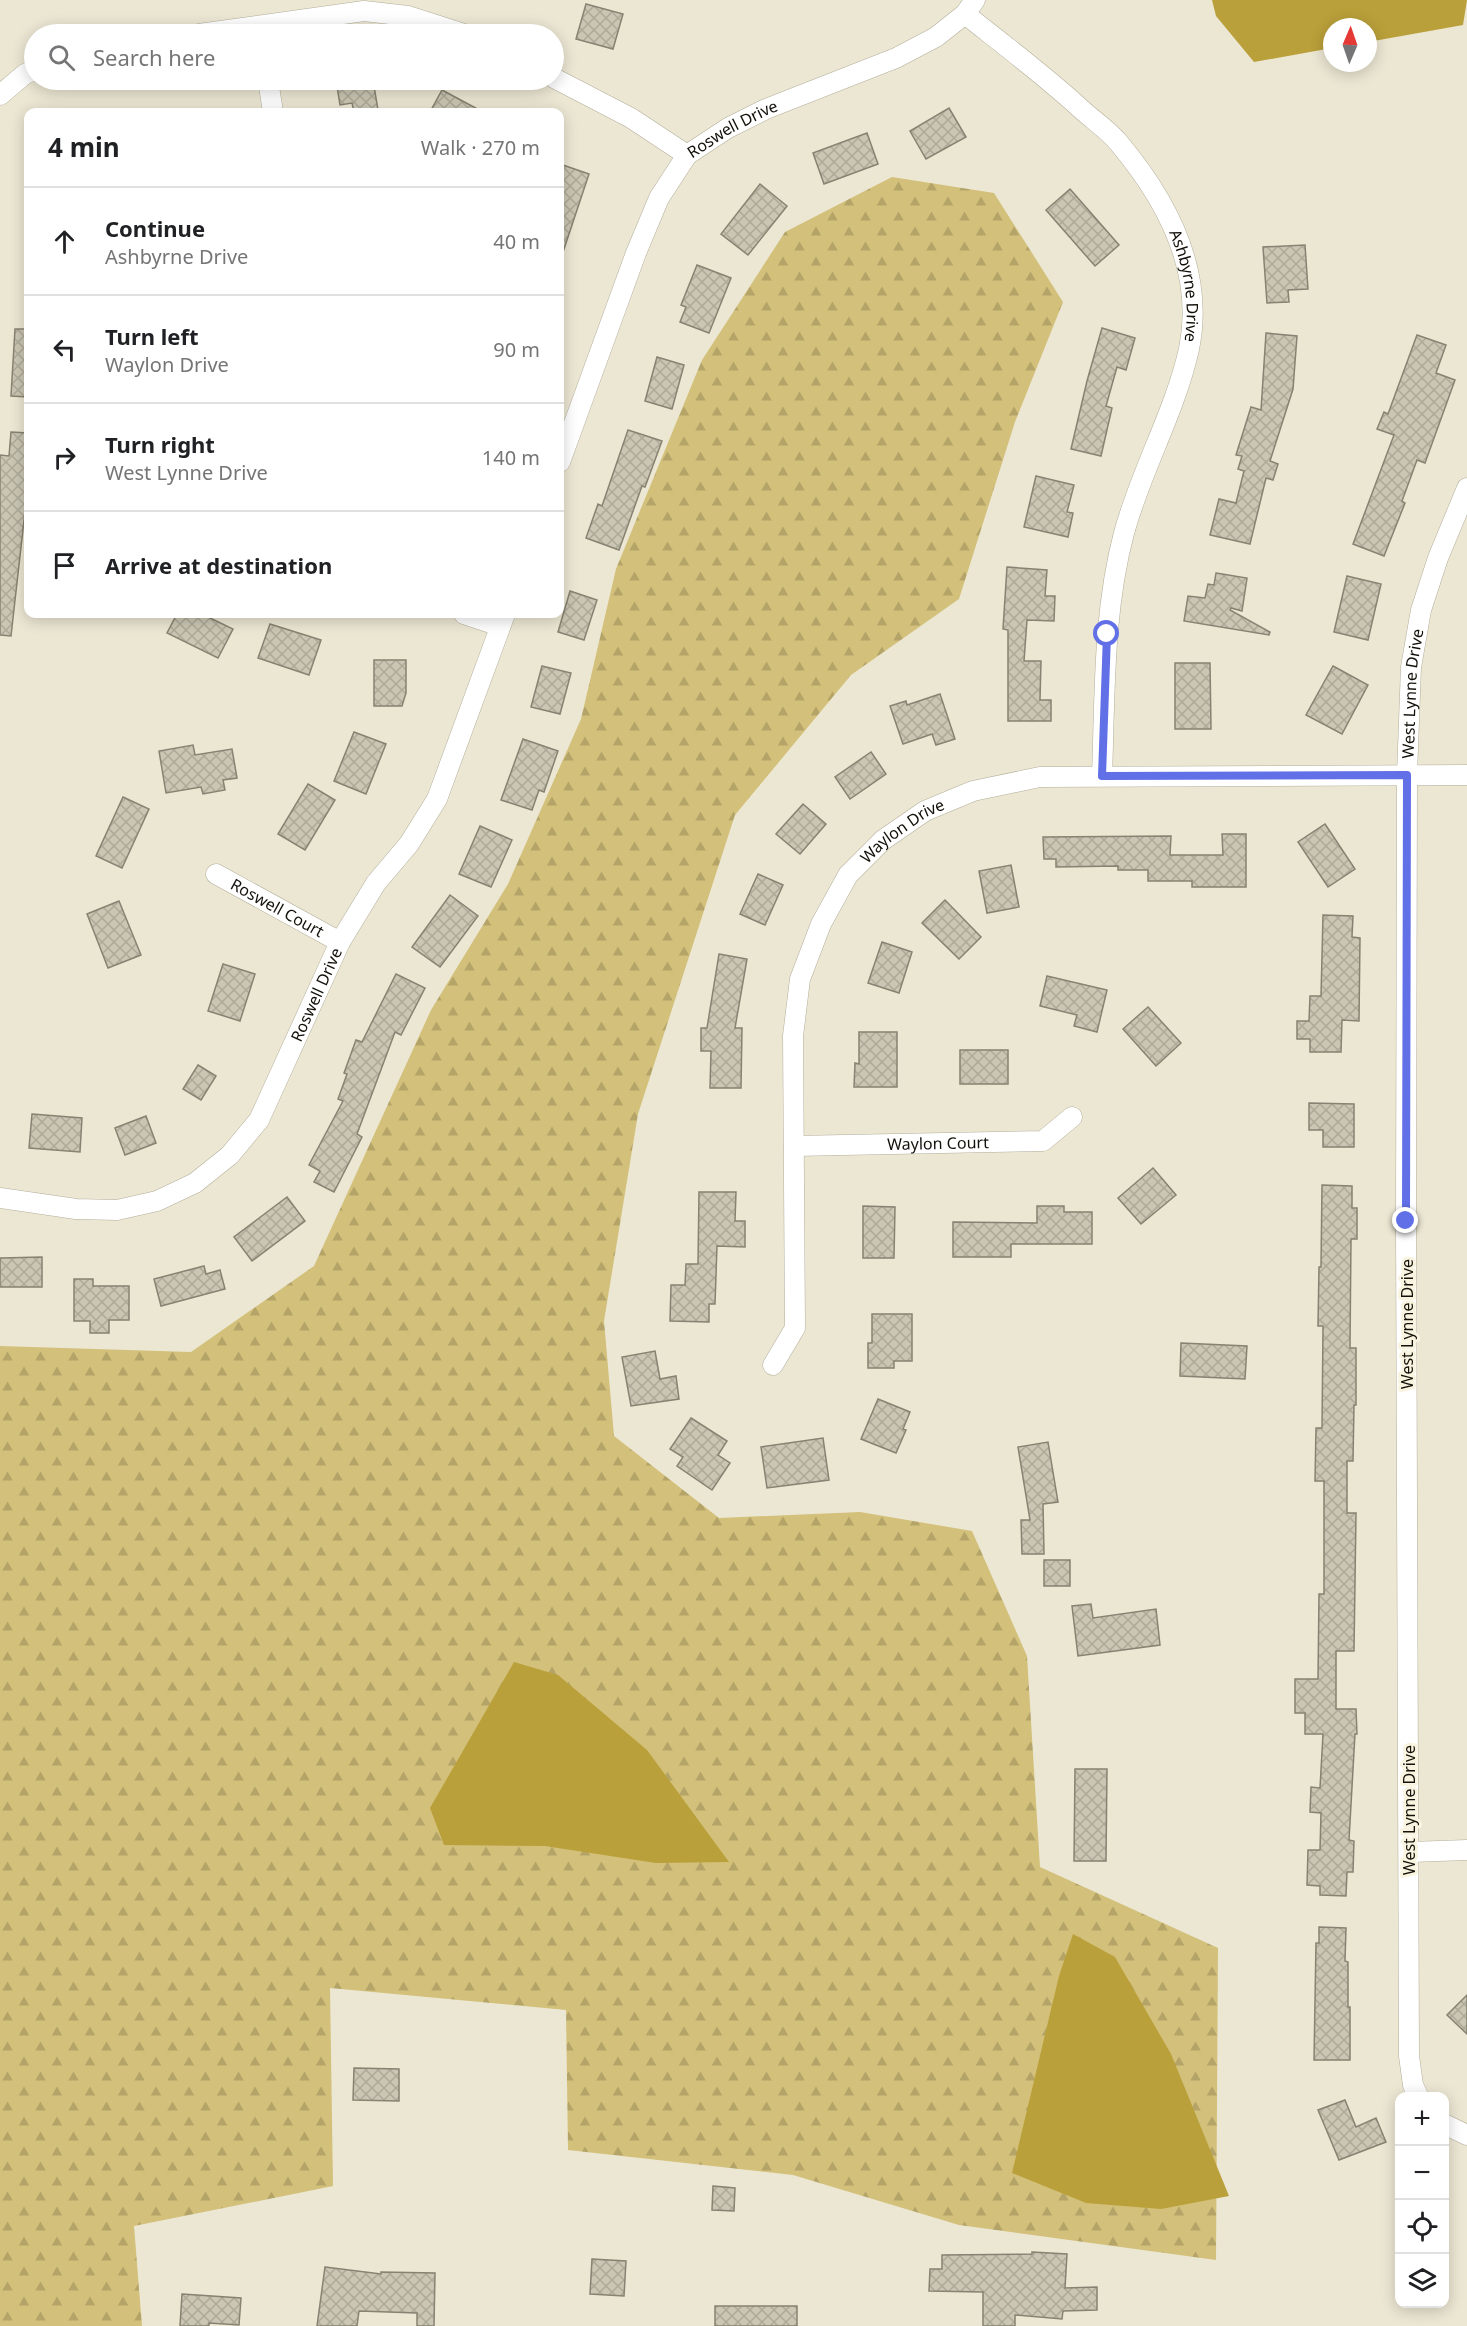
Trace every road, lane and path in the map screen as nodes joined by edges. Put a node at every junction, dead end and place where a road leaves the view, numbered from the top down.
1 (970, 7) edge
2 (297, 24) edge
3 (433, 24) edge
4 (24, 75) edge
5 (564, 83) edge
6 (270, 90) edge
7 (0, 95) edge
8 (272, 108) edge
9 (687, 155) junction
10 (564, 451) edge
11 (1467, 488) edge
12 (502, 620) edge
13 (1407, 775) junction
14 (1467, 775) edge
15 (1102, 776) junction
16 (216, 874) dead end
17 (340, 942) junction
18 (1072, 1117) dead end
19 (794, 1146) junction
20 (0, 1198) edge
21 (773, 1365) dead end
22 (1467, 1850) edge
23 (1410, 1851) junction
24 (1416, 2092) edge
25 (1449, 2126) edge
26 (1467, 2135) edge

1 - 9 street, Roswell Drive
1 - 15 street, Ashbyrne Drive
2 - 3 street
4 - 7 street
5 - 9 street
6 - 8 street
9 - 10 street, Roswell Drive
11 - 13 street, West Lynne Drive
12 - 17 street, Roswell Drive
13 - 14 street, Waylon Drive
13 - 15 street, Waylon Drive
13 - 23 street, West Lynne Drive
15 - 19 street, Waylon Drive
16 - 17 street, Roswell Court
17 - 20 street, Roswell Drive
18 - 19 street, Waylon Court
19 - 21 street, Waylon Drive
22 - 23 street
23 - 24 street, West Lynne Drive
25 - 26 street

